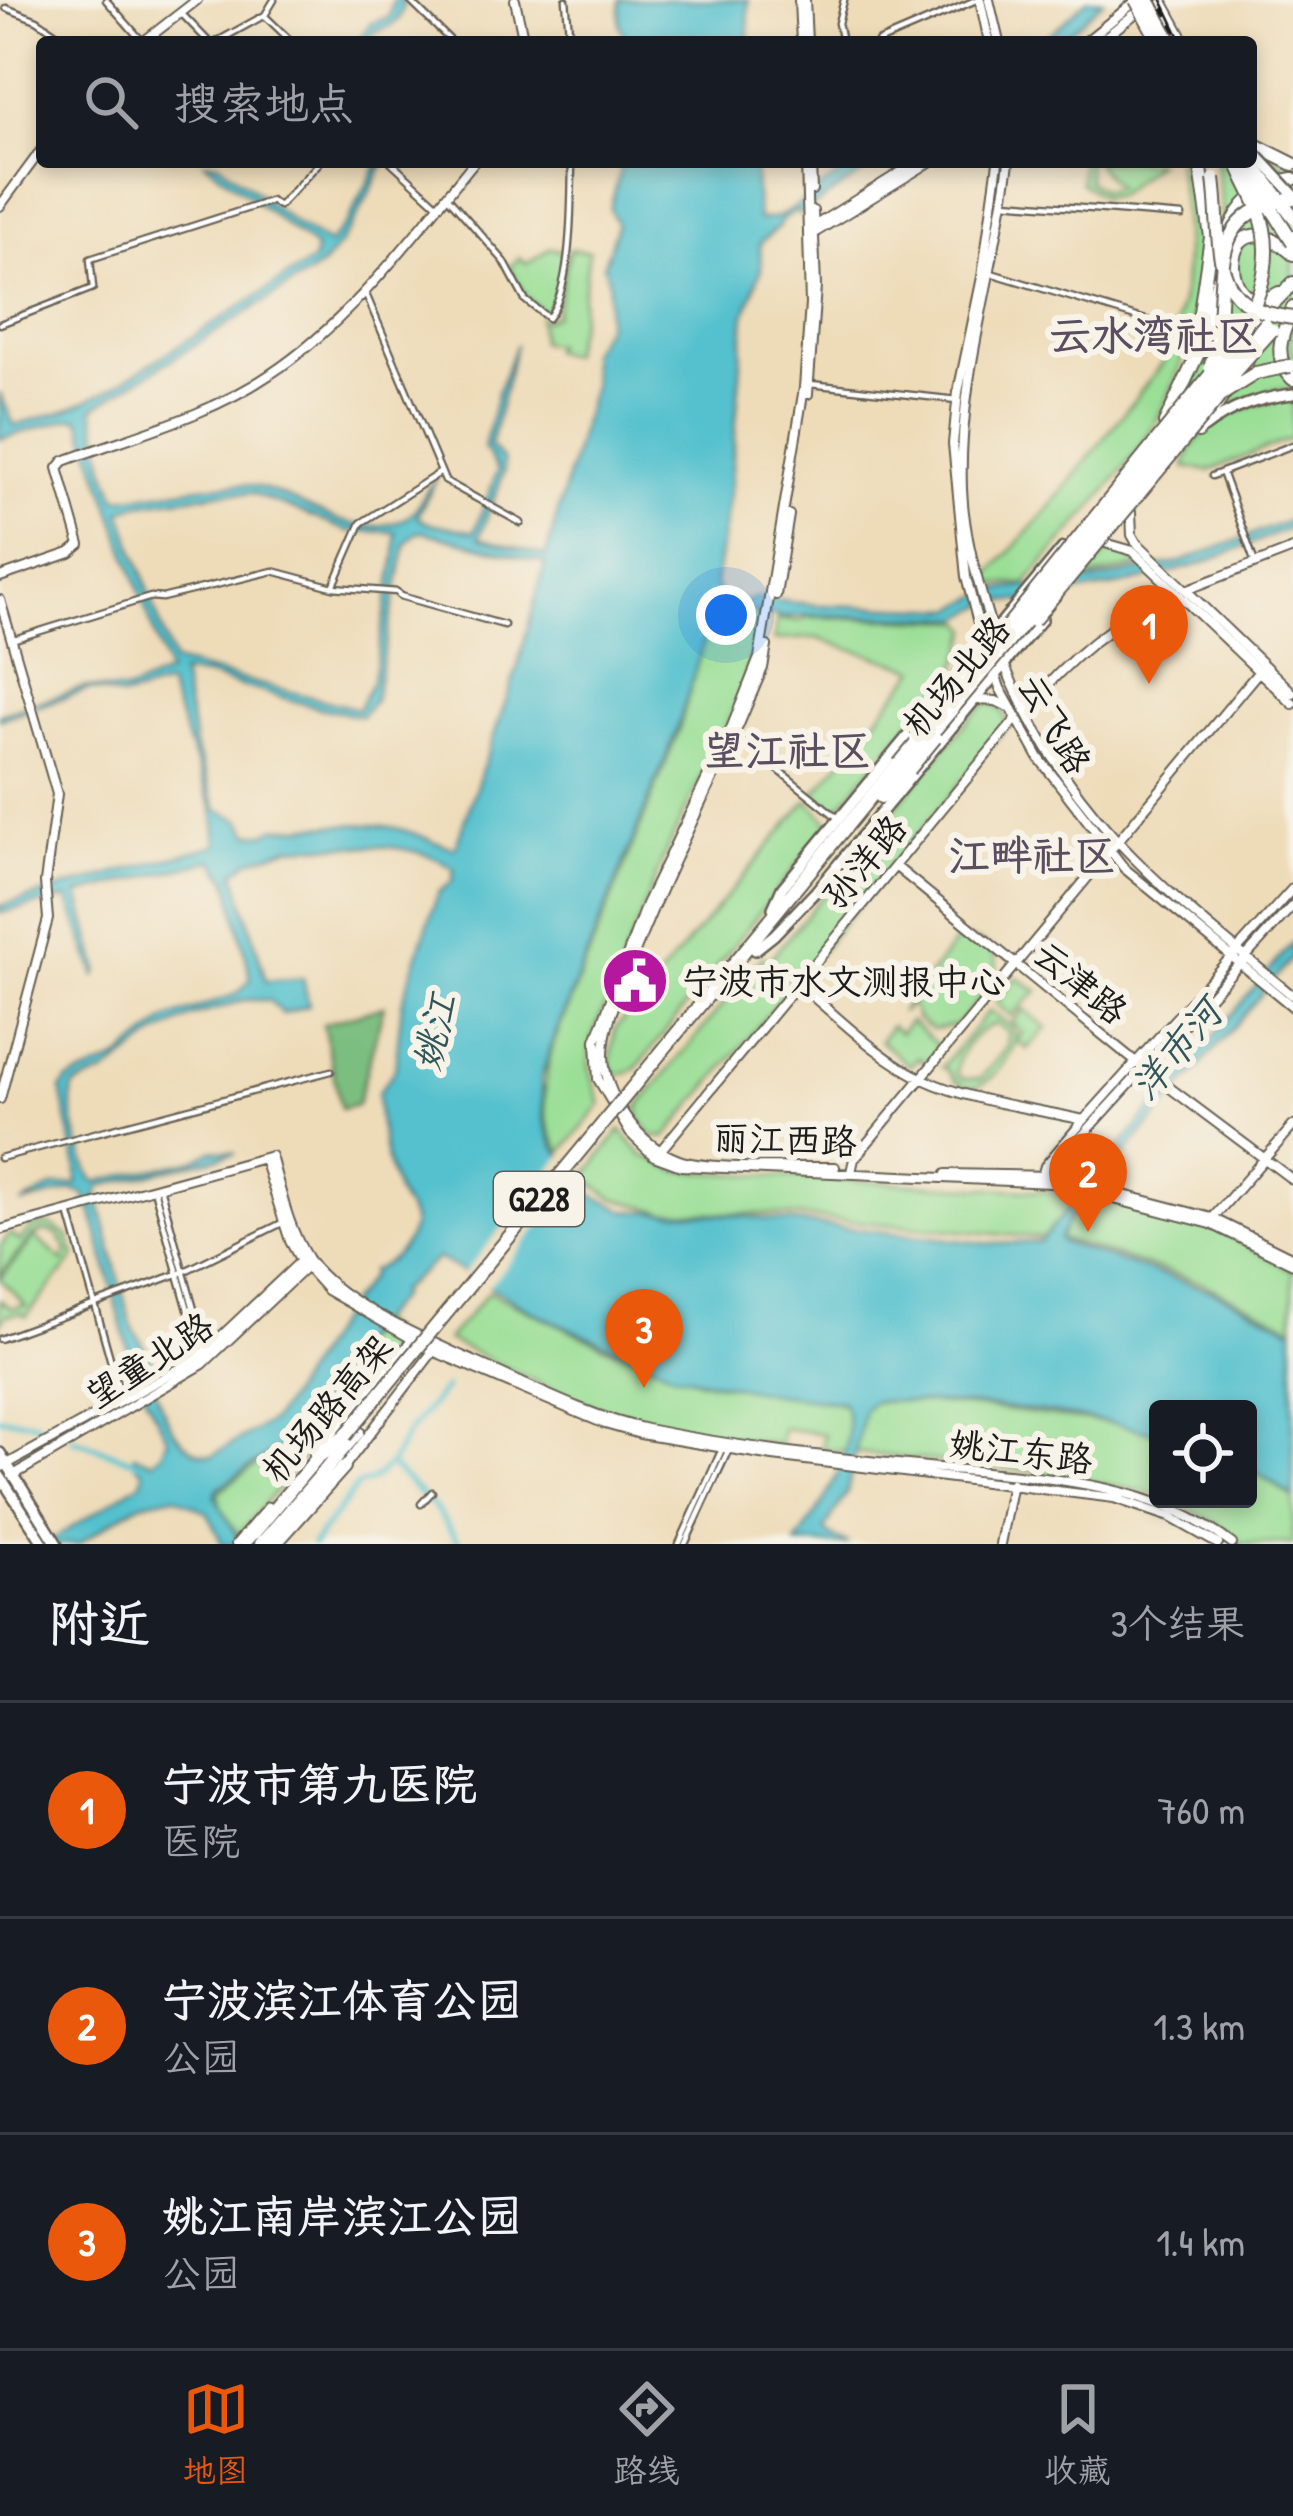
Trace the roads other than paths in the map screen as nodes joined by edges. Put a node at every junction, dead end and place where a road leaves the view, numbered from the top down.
1 (106, 0) edge
2 (197, 0) edge
3 (274, 0) edge
4 (409, 0) edge
5 (515, 0) edge
6 (566, 0) edge
7 (802, 0) edge
8 (844, 0) edge
9 (982, 0) edge
10 (1146, 2) edge
11 (6, 8) dead end
12 (181, 13) junction
13 (265, 15) junction
14 (60, 36) edge
15 (138, 36) edge
16 (151, 36) edge
17 (206, 36) edge
18 (224, 36) edge
19 (286, 36) edge
20 (446, 36) edge
21 (523, 36) edge
22 (569, 36) edge
23 (804, 36) edge
24 (841, 36) edge
25 (893, 36) edge
26 (988, 36) edge
27 (997, 36) edge
28 (1094, 36) edge
29 (1106, 36) edge
30 (1167, 36) edge
31 (1167, 36) edge
32 (36, 156) edge
33 (1257, 157) edge
34 (1293, 162) edge
35 (1257, 163) edge
36 (1257, 167) edge
37 (314, 168) edge
38 (398, 168) edge
39 (469, 168) edge
40 (572, 168) edge
41 (808, 168) edge
42 (908, 168) edge
43 (920, 168) edge
44 (997, 168) edge
45 (1008, 168) edge
46 (1201, 168) edge
47 (1211, 168) edge
48 (1250, 168) edge
49 (1251, 168) edge
50 (1255, 168) edge
51 (1256, 168) edge
52 (1293, 179) edge
53 (446, 195) junction
54 (1293, 196) edge
55 (1004, 202) junction
56 (438, 205) junction
57 (0, 206) edge
58 (1182, 216) dead end
59 (1293, 216) edge
60 (1293, 228) edge
61 (812, 230) junction
62 (1293, 242) edge
63 (1293, 253) edge
64 (990, 273) junction
65 (1293, 284) edge
66 (365, 292) junction
67 (1293, 308) edge
68 (1293, 318) edge
69 (0, 324) edge
70 (1169, 327) dead end
71 (1269, 327) junction
72 (1247, 361) junction
73 (1290, 368) edge
74 (807, 383) junction
75 (1293, 394) edge
76 (1191, 398) junction
77 (957, 400) junction
78 (1175, 400) junction
79 (1165, 423) junction
80 (1197, 433) junction
81 (1293, 446) edge
82 (441, 472) junction
83 (1222, 472) junction
84 (1212, 476) dead end
85 (1131, 512) junction
86 (520, 523) dead end
87 (1105, 543) junction
88 (1293, 549) edge
89 (1149, 560) junction
90 (1256, 563) junction
91 (0, 578) edge
92 (333, 587) junction
93 (1181, 591) junction
94 (0, 600) edge
95 (985, 606) junction
96 (1013, 607) junction
97 (504, 625) dead end
98 (993, 632) junction
99 (11, 640) junction
100 (983, 643) junction
101 (1004, 664) junction
102 (1261, 668) junction
103 (995, 675) junction
104 (1293, 693) edge
105 (974, 700) junction
106 (1293, 704) edge
107 (1018, 713) junction
108 (732, 733) junction
109 (904, 767) junction
110 (839, 819) junction
111 (1112, 849) junction
112 (896, 865) junction
113 (1293, 888) edge
114 (1293, 905) edge
115 (758, 934) junction
116 (755, 950) junction
117 (1235, 954) junction
118 (1244, 961) junction
119 (1018, 964) junction
120 (798, 984) junction
121 (1279, 990) junction
122 (1293, 997) edge
123 (1293, 1007) edge
124 (1141, 1063) junction
125 (331, 1071) dead end
126 (924, 1079) junction
127 (635, 1089) junction
128 (0, 1099) edge
129 (1084, 1120) junction
130 (1293, 1126) edge
131 (661, 1150) junction
132 (1267, 1157) junction
133 (0, 1158) edge
134 (268, 1158) junction
135 (854, 1170) junction
136 (1293, 1178) edge
137 (1047, 1179) junction
138 (157, 1188) junction
139 (69, 1212) junction
140 (1211, 1221) junction
141 (282, 1223) junction
142 (0, 1230) edge
143 (306, 1261) junction
144 (1293, 1261) edge
145 (180, 1274) junction
146 (98, 1305) junction
147 (415, 1336) junction
148 (0, 1339) edge
149 (436, 1348) junction
150 (205, 1357) junction
151 (122, 1401) junction
152 (726, 1449) junction
153 (0, 1453) edge
154 (844, 1462) junction
155 (344, 1467) joint
156 (3, 1475) edge
157 (1012, 1481) junction
158 (286, 1489) joint
159 (432, 1492) dead end
160 (421, 1504) dead end
161 (48, 1541) edge
162 (254, 1541) edge
163 (682, 1544) edge
164 (1000, 1544) edge
165 (1218, 1544) edge
166 (1232, 1544) edge

1 - 15 street
2 - 12 main road
3 - 13 street
4 - 20 street
5 - 21 main road
6 - 22 street
7 - 23 main road
8 - 24 street
9 - 25 street
9 - 26 main road
9 - 27 main road
10 - 28 main road
10 - 29 main road
10 - 30 highway, bridge
10 - 31 highway
11 - 14 street
12 - 16 main road
12 - 17 street
13 - 18 street
13 - 19 street
32 - 57 main road
33 - 34 highway
35 - 54 main road, bridge
36 - 59 highway, bridge
37 - 69 street
38 - 56 street
39 - 53 main road
40 - 53 street
41 - 61 main road
42 - 61 main road
43 - 61 main road
44 - 77 main road, 云飞路
45 - 55 main road, 云飞路
46 - 78 highway, G228
47 - 68 highway, bridge
48 - 63 main road, bridge
49 - 76 highway, bridge
50 - 62 highway, bridge
51 - 60 highway, bridge
52 - 78 highway, G228
53 - 56 main road
54 - 76 highway, bridge
55 - 58 street
55 - 64 main road, 云飞路
56 - 66 main road
61 - 74 main road, 丽江西路
63 - 65 highway
64 - 70 street
64 - 95 main road, 云飞路
65 - 71 highway, 机场北路
65 - 79 highway
66 - 82 street
66 - 91 main road
67 - 71 highway, 机场北路
67 - 73 highway
71 - 72 highway, 机场北路, bridge
71 - 109 highway, 机场北路, bridge
72 - 80 highway
72 - 109 highway, 机场北路, bridge
73 - 109 highway, bridge
74 - 77 street
74 - 108 main road, 丽江西路
75 - 80 main road, G228
76 - 109 highway, bridge
77 - 100 main road, 云飞路
78 - 79 highway, G228
79 - 96 main road, 机场北路 / G228, bridge
80 - 85 main road, 机场北路 / G228
81 - 83 street
82 - 86 street
82 - 92 street
83 - 84 street
83 - 90 street
85 - 87 main road, 机场北路 / G228
85 - 89 main road
87 - 89 main road
87 - 101 main road, 机场北路 / G228, bridge
88 - 90 main road, 孙洋路
89 - 93 main road
90 - 93 main road, 孙洋路
92 - 97 street
92 - 99 street
93 - 102 main road
93 - 107 main road, 孙洋路
94 - 99 main road
95 - 96 main road
95 - 98 main road, 云飞路
96 - 98 main road, 机场北路 / G228
98 - 100 main road, 机场北路 / G228
98 - 101 main road, 云飞路
99 - 128 main road
100 - 103 main road, 云飞路
100 - 110 main road, 机场北路 / G228
101 - 103 main road, 机场北路 / G228
101 - 107 main road, 云飞路
102 - 104 main road
102 - 106 main road
102 - 111 main road
103 - 105 main road, 机场北路 / G228
103 - 107 main road, 云飞路
105 - 107 main road
105 - 116 main road, 机场北路 / G228
107 - 111 main road, 云飞路
107 - 112 main road, 孙洋路
108 - 110 street
108 - 131 main road, 丽江西路
108 - 135 main road, 丽江西路
109 - 115 highway, G228
109 - 116 highway, G228
110 - 115 main road, 机场北路 / G228
111 - 117 main road, 云飞路
111 - 119 main road
112 - 119 main road, 云津路
112 - 120 main road, 孙洋路
113 - 117 main road
114 - 118 main road
115 - 127 highway, G228
116 - 127 highway, G228
117 - 118 main road, 云飞路
117 - 124 main road
118 - 121 main road, 云飞路
118 - 124 main road
119 - 124 main road, 云津路
119 - 126 main road
120 - 126 main road
120 - 131 main road, 孙洋路
121 - 122 main road, 云飞路
121 - 123 main road, 云飞路
124 - 129 main road
124 - 132 main road, 云津路
124 - 137 main road
125 - 133 street
126 - 129 main road
126 - 135 main road
127 - 162 highway, 机场路高架 / G228, bridge
129 - 137 main road
130 - 132 main road
131 - 135 main road, 丽江西路
132 - 136 main road, 云津路
132 - 140 main road
134 - 138 main road
134 - 141 main road
134 - 143 main road
135 - 137 main road, 丽江西路
137 - 140 main road, 丽江西路
138 - 139 main road
138 - 145 street
139 - 142 main road
139 - 146 street
140 - 144 main road, 丽江西路
141 - 143 main road
141 - 145 street
143 - 147 main road
143 - 150 main road, 望童北路
145 - 146 street
145 - 150 street
146 - 148 street
146 - 151 street
147 - 149 main road
147 - 158 main road
149 - 152 main road
149 - 154 main road
149 - 155 main road
150 - 151 main road, 望童北路
150 - 156 main road, 望童北路
151 - 156 main road, 望童北路
152 - 154 main road
152 - 163 street
153 - 156 main road
154 - 157 main road, 姚江东路
155 - 162 highway
156 - 161 main road
157 - 164 main road
157 - 165 main road, 姚江东路
157 - 166 main road, 姚江东路
158 - 162 highway
159 - 160 street

